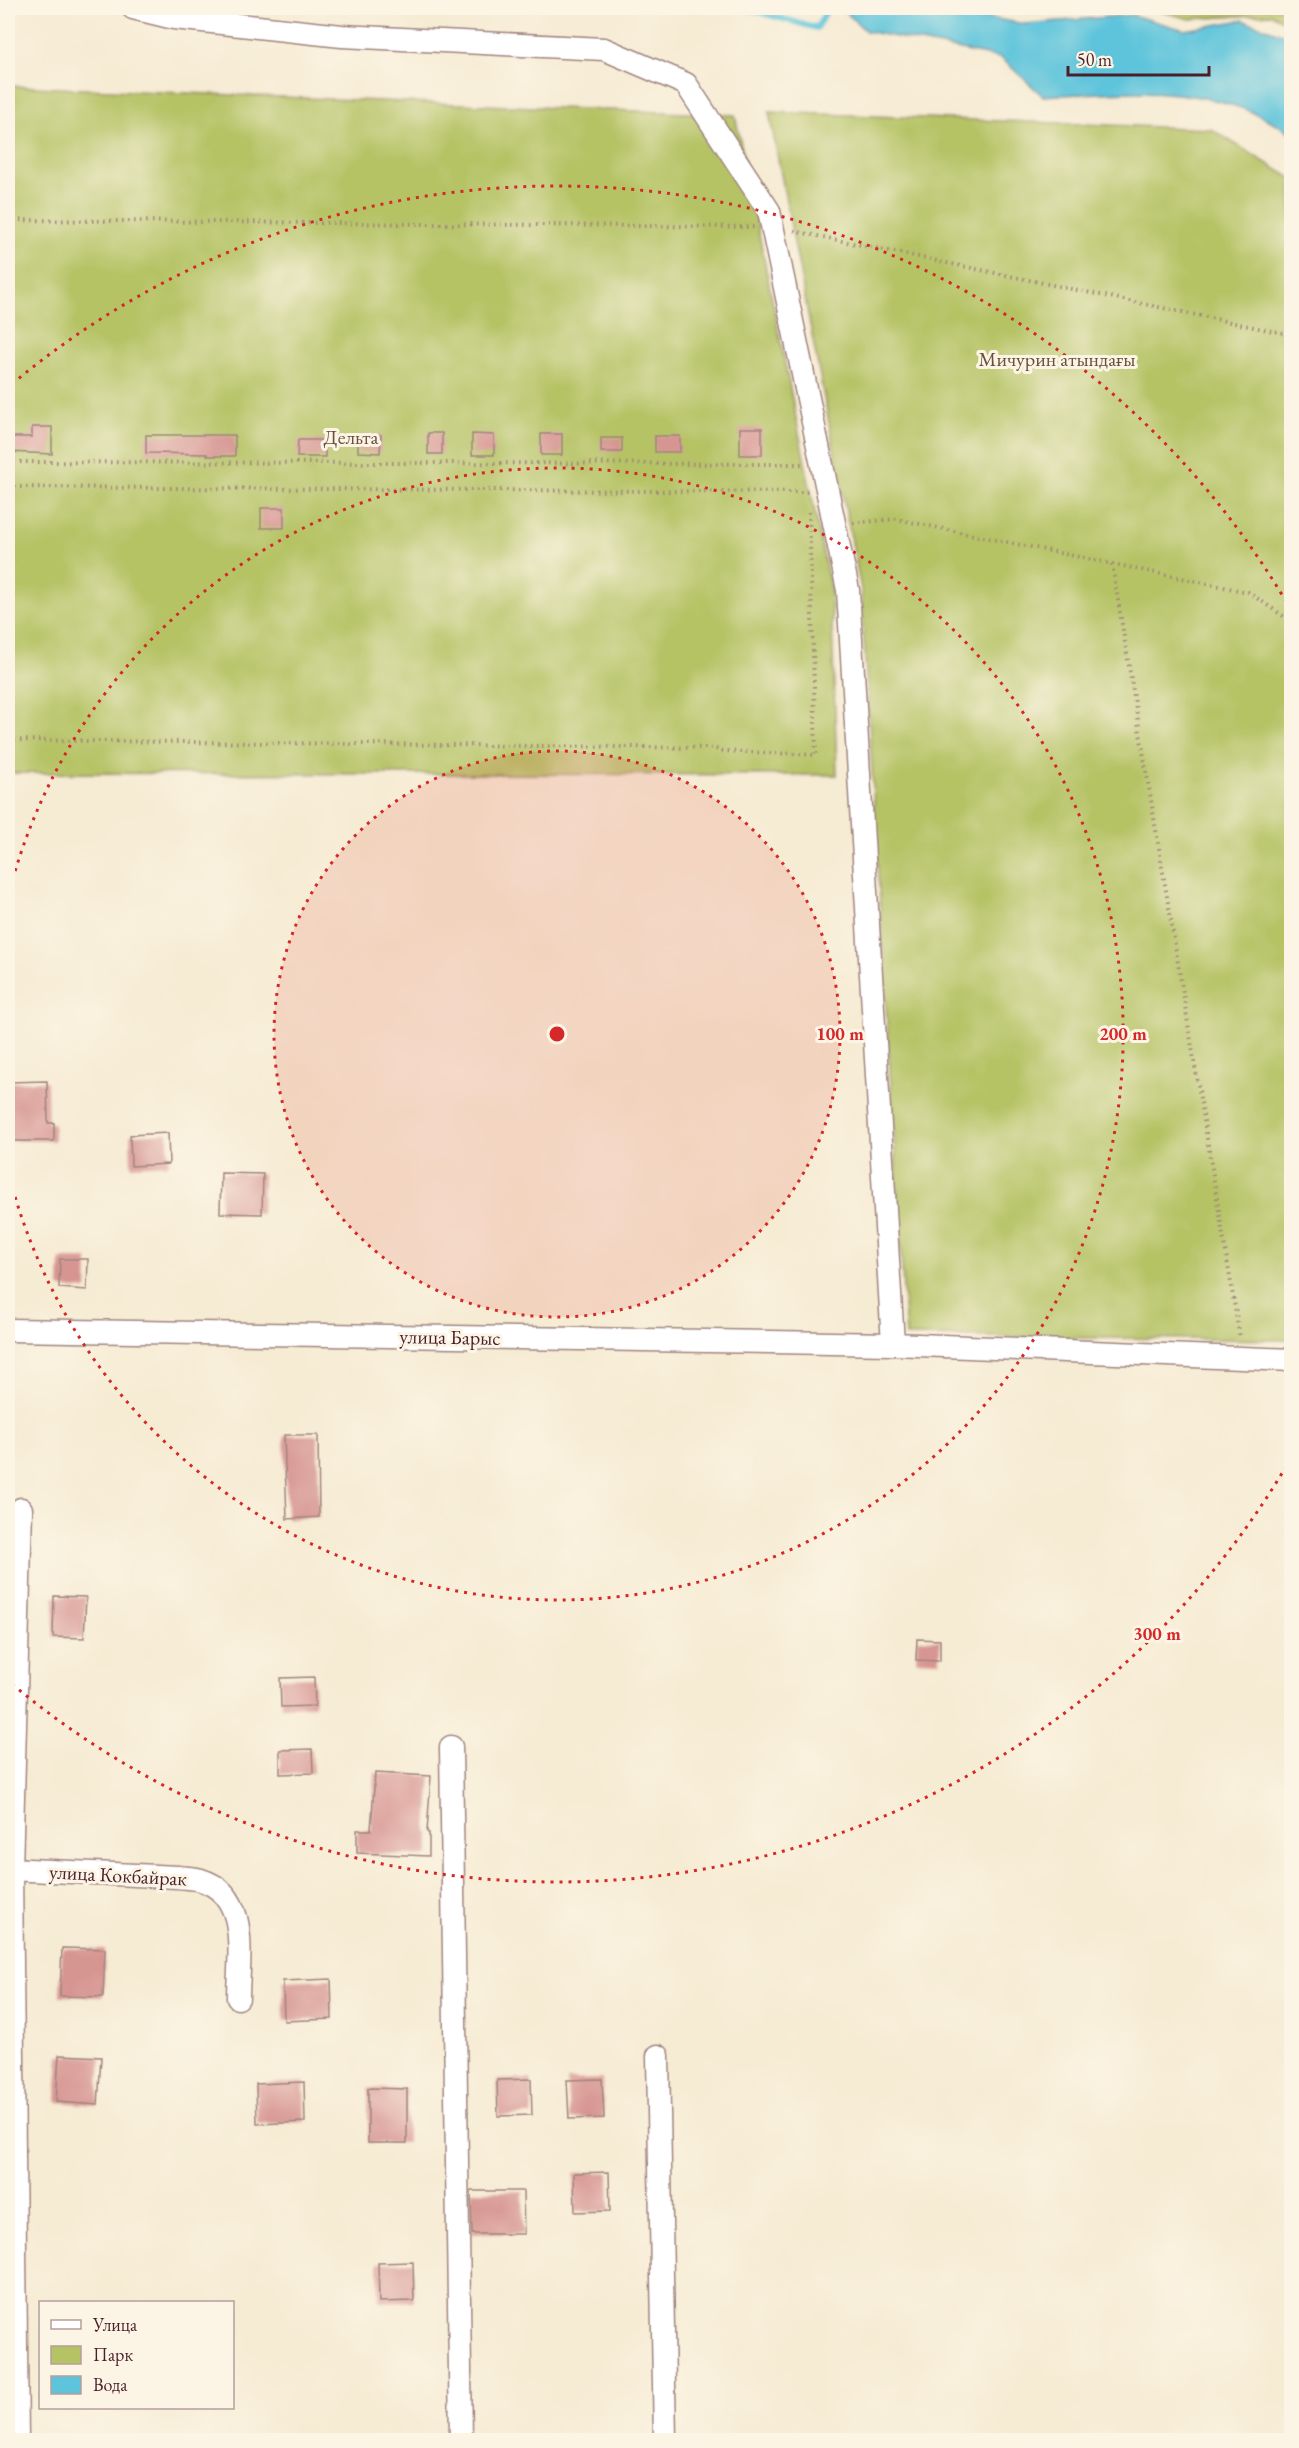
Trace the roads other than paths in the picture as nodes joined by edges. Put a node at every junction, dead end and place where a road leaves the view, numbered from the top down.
1 (133, 8) edge
2 (8, 1330) edge
3 (893, 1344) junction
4 (1292, 1360) edge
5 (21, 1509) dead end
6 (451, 1747) dead end
7 (9, 1869) edge
8 (238, 1998) dead end
9 (658, 2056) dead end
10 (16, 2440) edge
11 (460, 2440) edge
12 (665, 2440) edge

1 - 3 street
2 - 3 street, улица Барыс
3 - 4 street, улица Барыс
5 - 7 street
6 - 11 street
7 - 8 street, улица Кокбайрак
7 - 10 street
9 - 12 street

